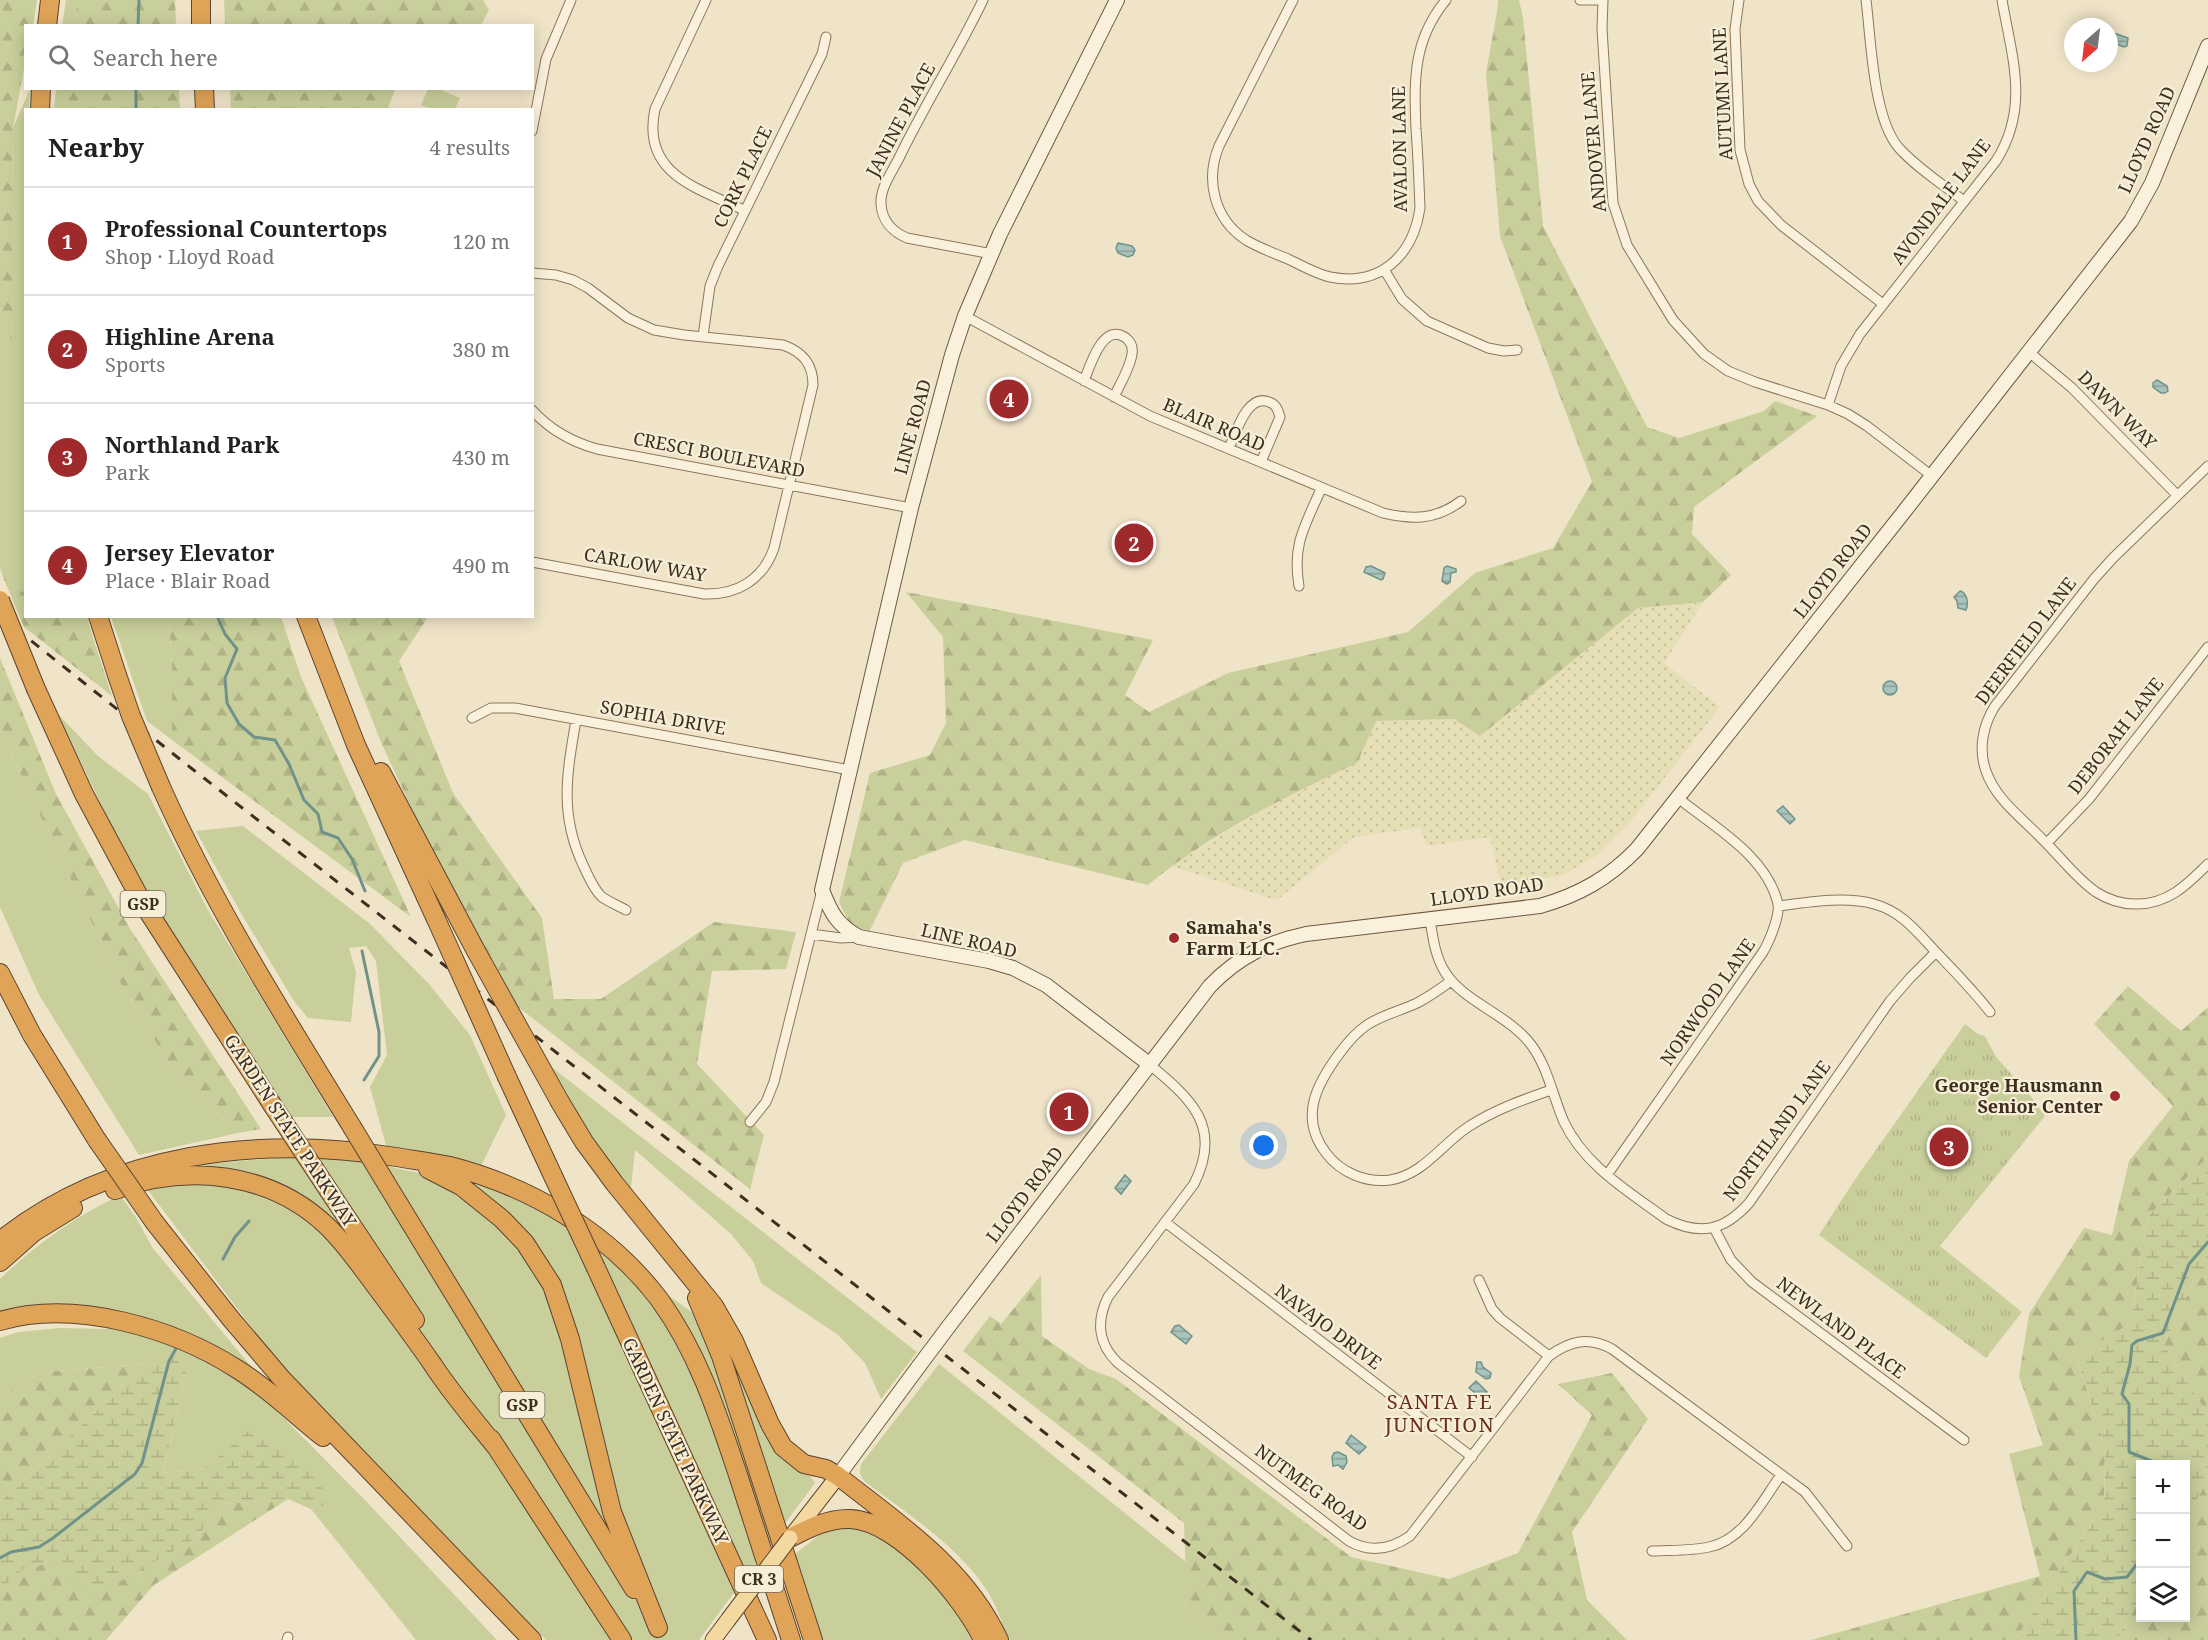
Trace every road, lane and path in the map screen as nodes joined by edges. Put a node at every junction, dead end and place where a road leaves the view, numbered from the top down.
1 (50, 0) edge
2 (201, 0) edge
3 (571, 0) edge
4 (706, 0) edge
5 (983, 0) edge
6 (1117, 0) edge
7 (1293, 0) edge
8 (1446, 0) edge
9 (1580, 0) edge
10 (1603, 0) edge
11 (1739, 0) edge
12 (1866, 0) edge
13 (2002, 0) edge
14 (47, 24) edge
15 (201, 24) edge
16 (826, 37) dead end
17 (2208, 46) edge
18 (41, 90) edge
19 (204, 90) edge
20 (40, 108) edge
21 (205, 108) edge
22 (534, 121) edge
23 (1964, 201) junction
24 (744, 210) junction
25 (992, 254) junction
26 (1385, 271) junction
27 (534, 273) edge
28 (1883, 304) junction
29 (965, 316) junction
30 (703, 336) junction
31 (1517, 350) dead end
32 (2029, 352) junction
33 (1084, 381) junction
34 (1114, 397) junction
35 (1828, 405) junction
36 (534, 412) edge
37 (1229, 448) junction
38 (1261, 462) junction
39 (2208, 466) edge
40 (1932, 476) junction
41 (790, 485) junction
42 (1321, 489) junction
43 (2177, 495) junction
44 (1461, 501) dead end
45 (911, 508) junction
46 (534, 562) edge
47 (1299, 586) dead end
48 (0, 600) edge
49 (99, 618) edge
50 (307, 618) edge
51 (2208, 647) edge
52 (342, 710) junction
53 (472, 718) dead end
54 (576, 720) junction
55 (850, 770) junction
56 (1678, 798) junction
57 (2047, 843) junction
58 (2208, 864) edge
59 (822, 890) junction
60 (1779, 906) junction
61 (626, 910) dead end
62 (1430, 920) junction
63 (811, 934) junction
64 (859, 937) junction
65 (1936, 952) junction
66 (0, 973) edge
67 (1451, 981) junction
68 (1990, 1012) dead end
69 (1149, 1064) junction
70 (1551, 1090) junction
71 (750, 1122) dead end
72 (401, 1158) junction
73 (1607, 1175) junction
74 (1165, 1222) junction
75 (1714, 1228) junction
76 (0, 1241) edge
77 (671, 1254) junction
78 (0, 1262) edge
79 (1479, 1280) dead end
80 (0, 1321) edge
81 (1549, 1356) junction
82 (1964, 1440) dead end
83 (496, 1448) junction
84 (1472, 1457) junction
85 (1781, 1475) junction
86 (838, 1476) junction
87 (376, 1478) junction
88 (790, 1538) junction
89 (1847, 1546) dead end
90 (1652, 1551) dead end
91 (661, 1634) edge
92 (532, 1640) edge
93 (622, 1640) edge
94 (713, 1640) edge
95 (767, 1640) edge
96 (791, 1640) edge
97 (813, 1640) edge
98 (983, 1640) edge
99 (999, 1640) edge

1 - 14 highway
2 - 15 highway
3 - 22 street
4 - 24 street
5 - 25 street, JANINE PLACE
6 - 25 main road, LINE ROAD
7 - 26 street
8 - 26 street, AVALON LANE
9 - 10 street
10 - 35 street, ANDOVER LANE
11 - 28 street, AUTUMN LANE
12 - 23 street
13 - 23 street, AVONDALE LANE
16 - 24 street, CORK PLACE
17 - 32 main road, LLOYD ROAD / CR 3
18 - 20 highway
19 - 21 highway
23 - 28 street, AVONDALE LANE
24 - 30 street, CORK PLACE
25 - 29 main road, LINE ROAD
26 - 31 street
27 - 30 street, CARLOW WAY
28 - 35 street, AVONDALE LANE
29 - 33 street, BLAIR ROAD
29 - 45 main road, LINE ROAD
30 - 41 street, CARLOW WAY
32 - 40 main road, LLOYD ROAD / CR 3
32 - 43 street, DAWN WAY
33 - 34 street, BLAIR ROAD
33 - 34 street
34 - 37 street, BLAIR ROAD
35 - 40 street, ANDOVER LANE
36 - 41 street, CRESCI BOULEVARD
37 - 38 street, BLAIR ROAD
37 - 38 street
38 - 42 street, BLAIR ROAD
39 - 43 street, DEERFIELD LANE
40 - 56 main road, LLOYD ROAD / CR 3
41 - 45 street, CRESCI BOULEVARD
41 - 46 street, CARLOW WAY
42 - 44 street, BLAIR ROAD
42 - 47 street
43 - 57 street, DEERFIELD LANE
45 - 55 main road, LINE ROAD
48 - 83 highway, GARDEN STATE PARKWAY / GSP, bridge
49 - 91 highway, GSP, bridge
50 - 52 highway, GARDEN STATE PARKWAY
51 - 57 street, DEBORAH LANE
52 - 77 highway, bridge
52 - 95 highway, GARDEN STATE PARKWAY, bridge
53 - 54 street, SOPHIA DRIVE
54 - 55 street, SOPHIA DRIVE
54 - 61 street
55 - 59 main road, LINE ROAD
56 - 60 street
56 - 62 main road, LLOYD ROAD / CR 3
57 - 58 street, DEERFIELD LANE
59 - 63 street, LINE ROAD
59 - 64 main road, LINE ROAD
60 - 65 street
60 - 73 street, NORWOOD LANE
62 - 67 street
62 - 69 main road, LLOYD ROAD / CR 3
63 - 64 street, LINE ROAD
63 - 71 street, LINE ROAD
64 - 69 main road, LINE ROAD
65 - 68 street
65 - 75 street, NORTHLAND LANE
66 - 87 highway, bridge
67 - 70 street
67 - 70 street
69 - 74 street, NUTMEG ROAD
69 - 86 main road, LLOYD ROAD / CR 3, bridge
70 - 73 street
72 - 76 highway
72 - 91 highway
72 - 96 highway
73 - 75 street
74 - 84 street, NAVAJO DRIVE
74 - 84 street, NUTMEG ROAD
75 - 82 street, NEWLAND PLACE
77 - 86 highway
77 - 97 highway
78 - 83 highway
79 - 81 street
80 - 87 highway
81 - 84 street, NUTMEG ROAD
81 - 85 street, NUTMEG ROAD
83 - 93 highway, GARDEN STATE PARKWAY / GSP
85 - 89 street, NUTMEG ROAD
85 - 90 street
86 - 88 main road, LLOYD ROAD / CR 3
86 - 99 highway
87 - 92 highway
88 - 94 main road, LLOYD ROAD / CR 3, bridge
88 - 98 highway

